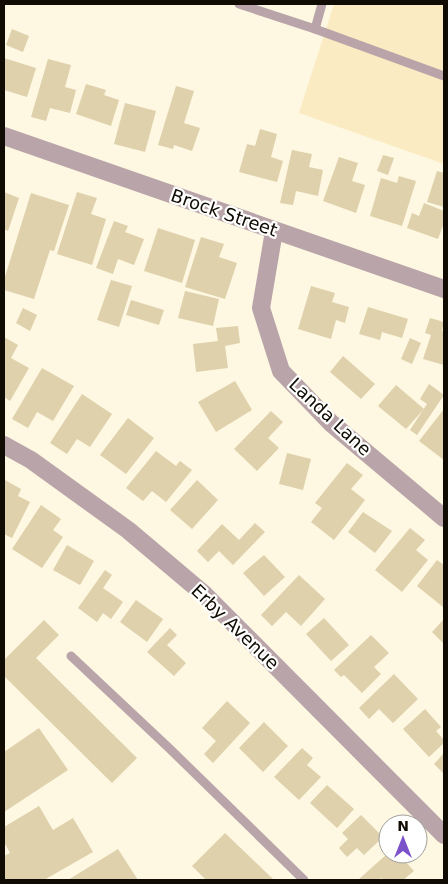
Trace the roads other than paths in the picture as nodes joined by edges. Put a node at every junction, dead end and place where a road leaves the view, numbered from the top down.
1 (239, 4) edge
2 (322, 4) edge
3 (316, 29) junction
4 (444, 76) edge
5 (4, 136) edge
6 (274, 231) junction
7 (444, 289) edge
8 (4, 445) edge
9 (444, 518) edge
10 (71, 656) dead end
11 (444, 835) edge
12 (304, 880) edge

1 - 3 lane
2 - 3 lane
3 - 4 lane
5 - 6 street, Brock Street
6 - 7 street, Brock Street
6 - 9 street, Landa Lane
8 - 11 street, Erby Avenue
10 - 12 lane

